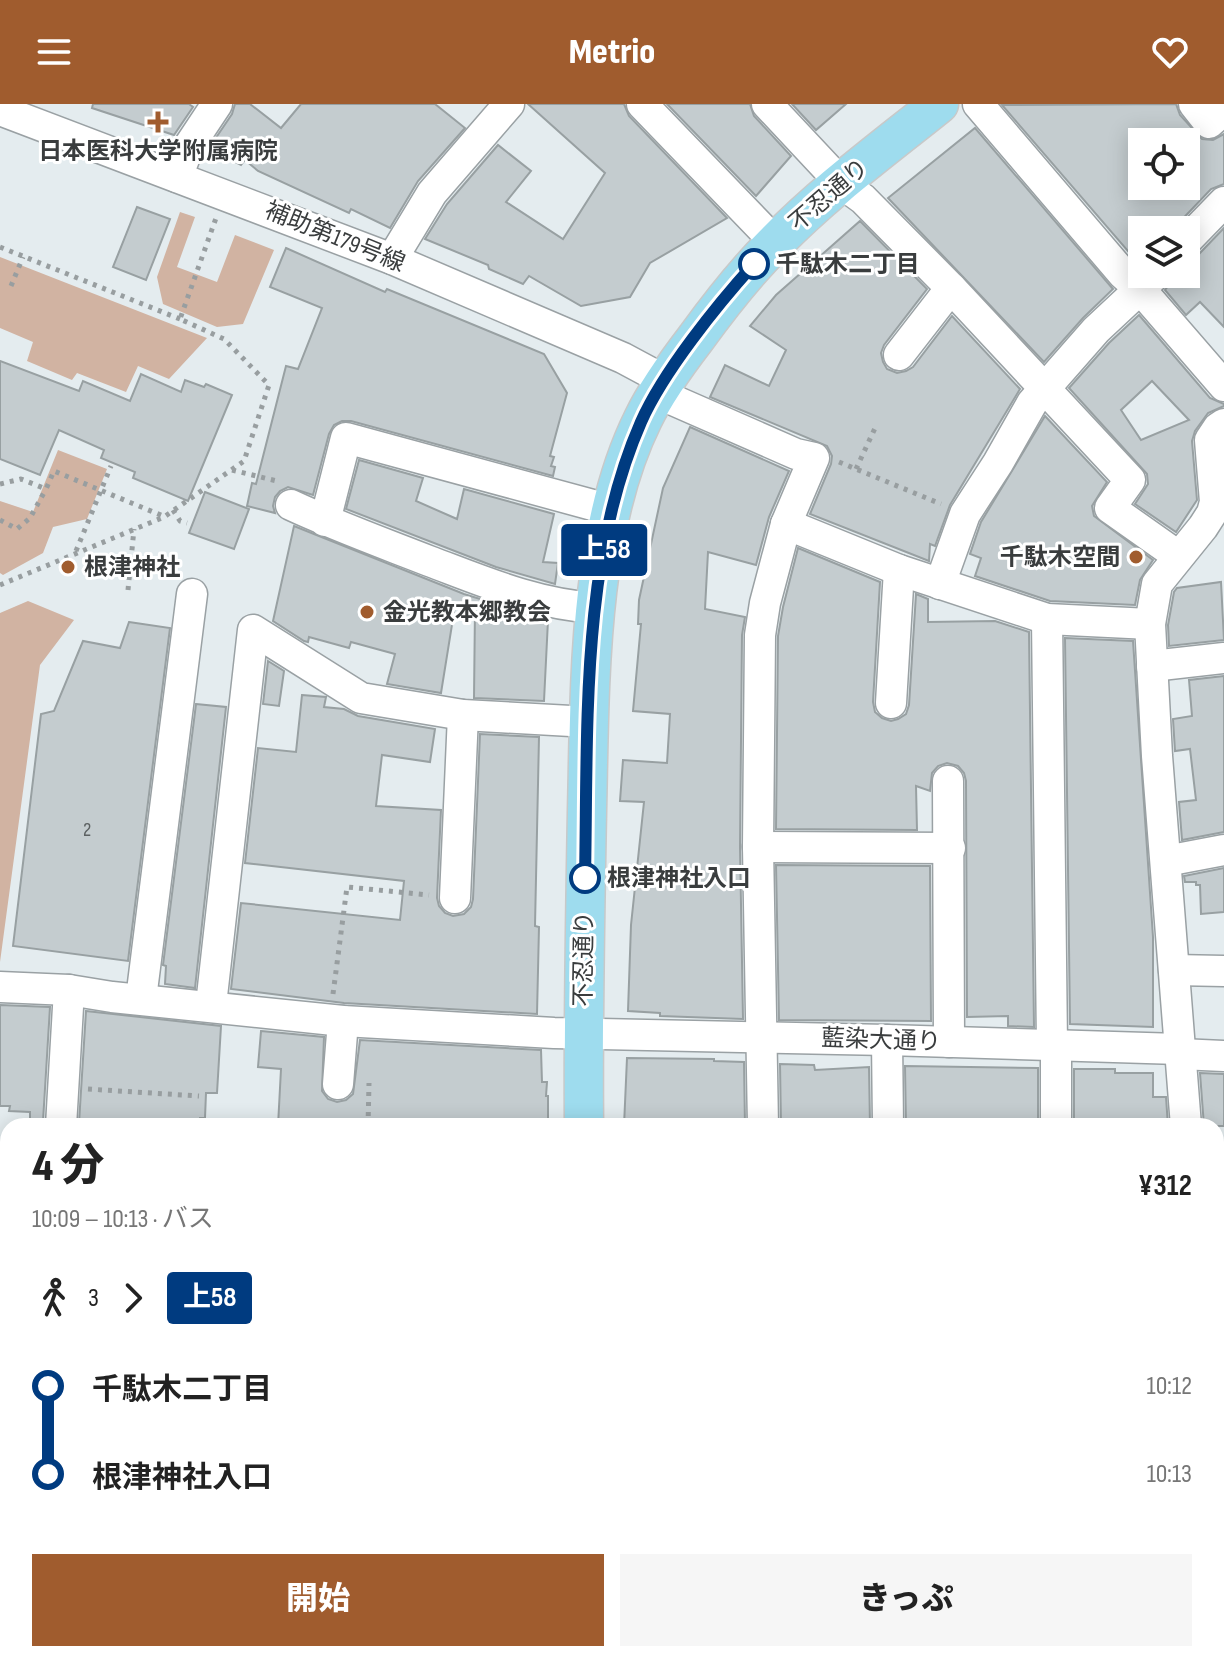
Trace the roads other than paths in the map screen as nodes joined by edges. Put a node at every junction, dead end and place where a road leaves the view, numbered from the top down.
1 (217, 104) edge
2 (642, 104) edge
3 (767, 104) edge
4 (939, 104) edge
5 (978, 104) edge
6 (1194, 104) edge
7 (506, 105) edge
8 (0, 110) edge
9 (1224, 110) edge
10 (177, 177) junction
11 (841, 183) junction
12 (1224, 202) edge
13 (1200, 227) edge
14 (775, 242) junction
15 (392, 259) junction
16 (1128, 276) edge
17 (951, 288) junction
18 (1142, 288) edge
19 (1152, 288) edge
20 (899, 355) dead end
21 (661, 386) junction
22 (1224, 386) edge
23 (1044, 389) junction
24 (1224, 424) edge
25 (285, 493) road end
26 (611, 510) junction
27 (325, 521) junction
28 (786, 524) junction
29 (1178, 556) junction
30 (899, 570) junction
31 (940, 584) junction
32 (192, 594) dead end
33 (595, 608) junction
34 (1047, 619) junction
35 (1150, 624) junction
36 (1224, 658) edge
37 (1152, 666) junction
38 (891, 703) dead end
39 (463, 715) junction
40 (589, 722) junction
41 (948, 781) dead end
42 (758, 847) junction
43 (950, 848) junction
44 (1224, 850) edge
45 (1166, 861) junction
46 (455, 898) road end
47 (1174, 970) junction
48 (1224, 971) edge
49 (0, 987) edge
50 (69, 990) junction
51 (141, 999) junction
52 (211, 1005) junction
53 (336, 1020) junction
54 (583, 1034) junction
55 (762, 1037) junction
56 (887, 1040) junction
57 (949, 1042) junction
58 (1054, 1045) junction
59 (1180, 1052) junction
60 (1224, 1056) edge
61 (338, 1084) dead end
62 (61, 1118) edge
63 (584, 1118) edge
64 (763, 1118) edge
65 (888, 1118) edge
66 (1056, 1118) edge
67 (1185, 1118) edge
68 (1224, 1545) edge
69 (1224, 1554) edge
70 (1224, 1560) edge

1 - 10 street
2 - 14 street
3 - 11 street
4 - 11 main road, 不忍通り
5 - 16 street
6 - 9 street
7 - 15 street
8 - 10 street, 補助第179号線
10 - 15 street, 補助第179号線
11 - 14 main road, 不忍通り
11 - 17 street
12 - 13 street
14 - 21 main road, 不忍通り
15 - 21 street, 補助第179号線
17 - 20 street
17 - 23 street
18 - 23 street
19 - 22 street
21 - 26 main road, 不忍通り
21 - 28 street, 補助第179号線
23 - 29 street
23 - 31 street
24 - 29 street
25 - 27 street
26 - 27 street
26 - 33 main road, 不忍通り
27 - 33 street
28 - 30 street
28 - 42 street
29 - 35 street
30 - 31 street
30 - 38 street
31 - 34 street
32 - 51 street
33 - 40 main road, 不忍通り
34 - 35 street
34 - 58 street
35 - 37 street
36 - 37 street
37 - 45 street
39 - 40 street
39 - 46 street
39 - 52 street
40 - 54 main road, 不忍通り
41 - 43 street
42 - 43 street
42 - 55 street
43 - 57 street
44 - 45 street
45 - 47 street
47 - 48 street
47 - 59 street
49 - 50 street, 藍染大通り
50 - 51 street, 藍染大通り
50 - 62 street
51 - 52 street, 藍染大通り
52 - 53 street, 藍染大通り
53 - 54 street, 藍染大通り
53 - 61 street
54 - 55 street, 藍染大通り
54 - 63 main road, 不忍通り
55 - 56 street, 藍染大通り
55 - 64 street
56 - 57 street, 藍染大通り
56 - 65 street
57 - 58 street, 藍染大通り
58 - 59 street, 藍染大通り
58 - 66 street
59 - 60 street, 藍染大通り
59 - 67 street
68 - 69 street
69 - 70 street

